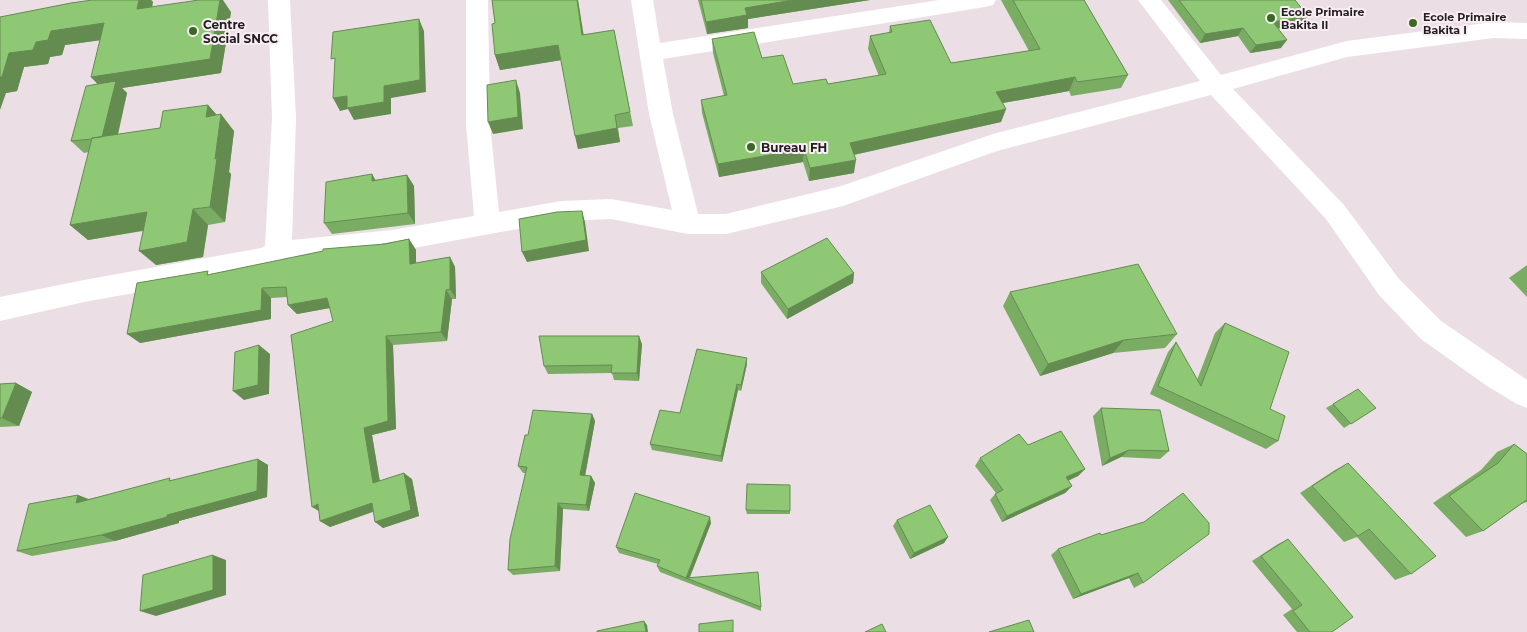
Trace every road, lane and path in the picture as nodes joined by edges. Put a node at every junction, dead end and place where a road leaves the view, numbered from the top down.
1 (279, 0) edge
2 (477, 0) edge
3 (642, 0) edge
4 (985, 0) edge
5 (1150, 0) edge
6 (1527, 31) edge
7 (650, 53) junction
8 (1216, 85) junction
9 (488, 224) junction
10 (688, 224) junction
11 (276, 252) junction
12 (0, 309) edge
13 (1527, 395) edge

1 - 11 street
2 - 9 street
3 - 7 street
4 - 7 street
5 - 8 street
6 - 8 street
7 - 10 street
8 - 10 street
8 - 13 street
9 - 10 street
9 - 11 street
11 - 12 street

